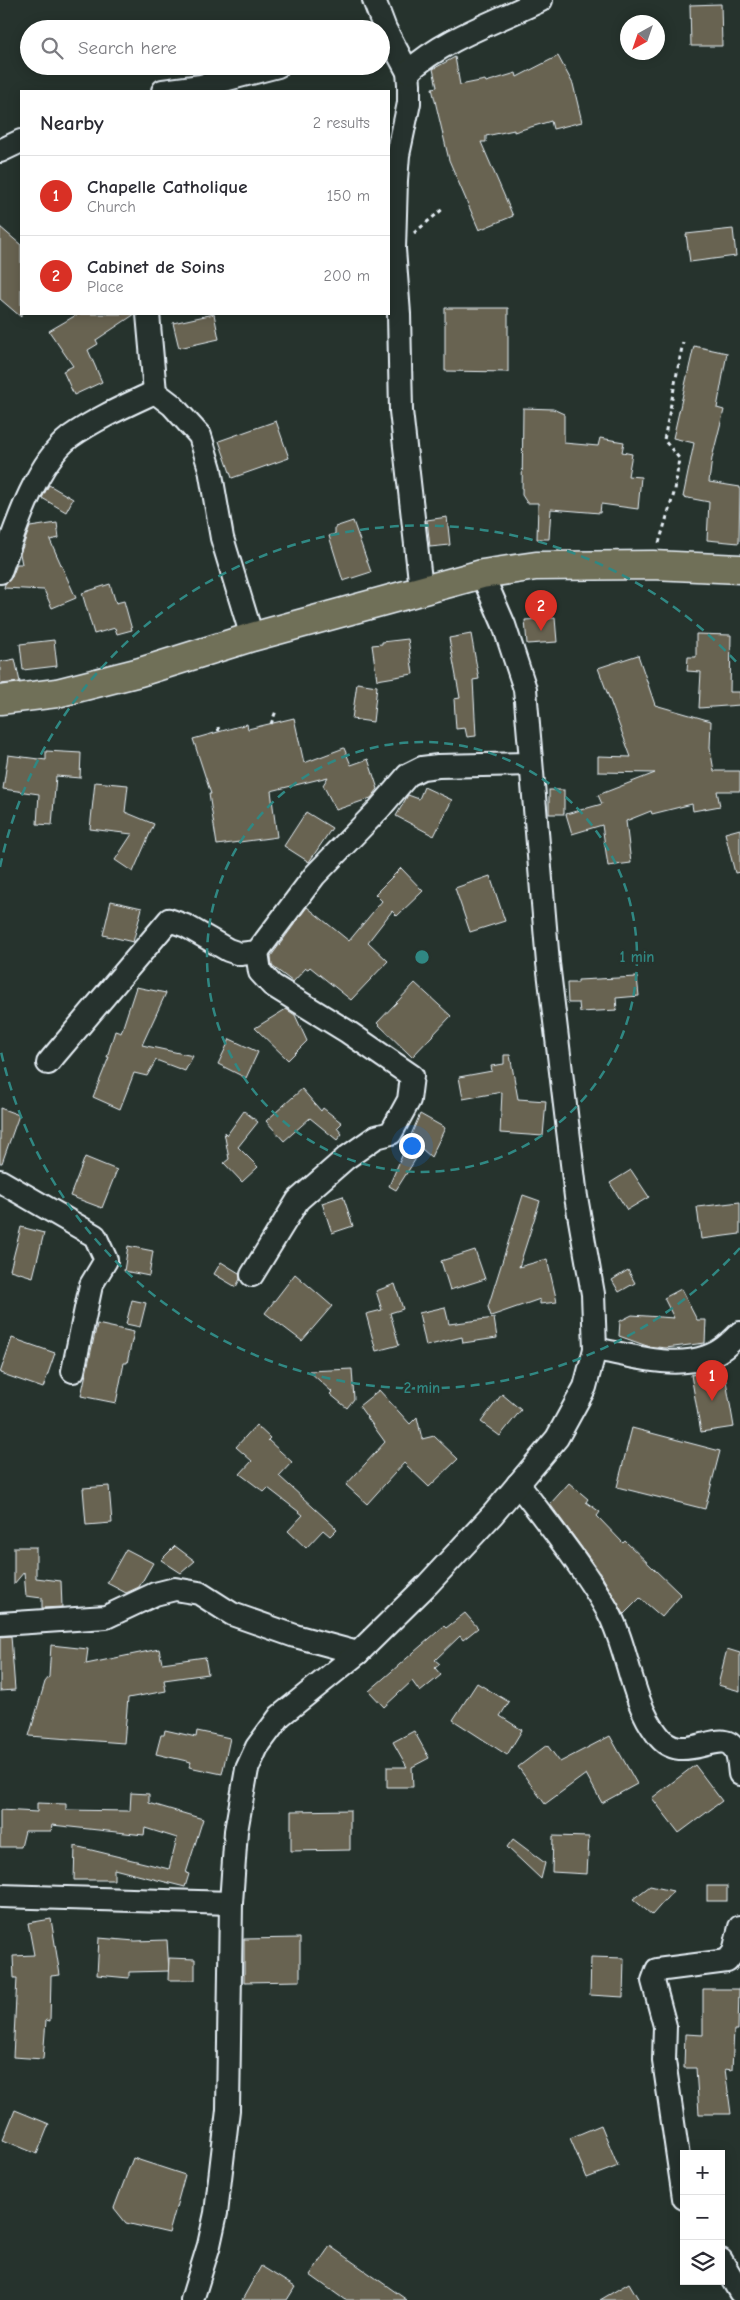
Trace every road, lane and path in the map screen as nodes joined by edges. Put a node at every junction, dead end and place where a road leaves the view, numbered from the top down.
1 (374, 0) edge
2 (541, 0) edge
3 (380, 20) edge
4 (390, 41) edge
5 (408, 72) junction
6 (243, 75) edge
7 (171, 90) edge
8 (20, 141) edge
9 (0, 151) edge
10 (444, 208) dead end
11 (394, 249) junction
12 (148, 315) edge
13 (683, 342) dead end
14 (155, 392) junction
15 (653, 565) junction
16 (740, 569) edge
17 (0, 572) edge
18 (482, 574) junction
19 (421, 589) junction
20 (252, 637) junction
21 (0, 700) edge
22 (276, 711) dead end
23 (272, 724) dead end
24 (218, 726) dead end
25 (219, 732) dead end
26 (531, 764) junction
27 (257, 952) junction
28 (48, 1063) dead end
29 (0, 1181) edge
30 (252, 1275) dead end
31 (740, 1333) edge
32 (595, 1349) junction
33 (72, 1371) dead end
34 (518, 1484) junction
35 (0, 1624) edge
36 (358, 1653) junction
37 (740, 1774) edge
38 (0, 1896) edge
39 (231, 1904) junction
40 (740, 1927) edge
41 (684, 2195) edge
42 (725, 2267) edge
43 (740, 2292) edge
44 (192, 2300) edge

1 - 3 street
2 - 5 street
4 - 5 street
5 - 11 street
6 - 7 street
8 - 9 street
10 - 11 path
11 - 19 street
12 - 14 street
13 - 15 path
14 - 17 street
14 - 20 street
15 - 16 main road
15 - 18 main road
18 - 19 main road
18 - 26 street
19 - 20 main road
20 - 21 main road
22 - 23 path
24 - 25 path
26 - 27 street
26 - 32 street
27 - 28 street
27 - 30 street
29 - 33 street
31 - 32 street
32 - 34 street
34 - 36 street
34 - 37 street
35 - 36 street
36 - 39 street
38 - 39 street
39 - 44 street
40 - 41 street
42 - 43 street

